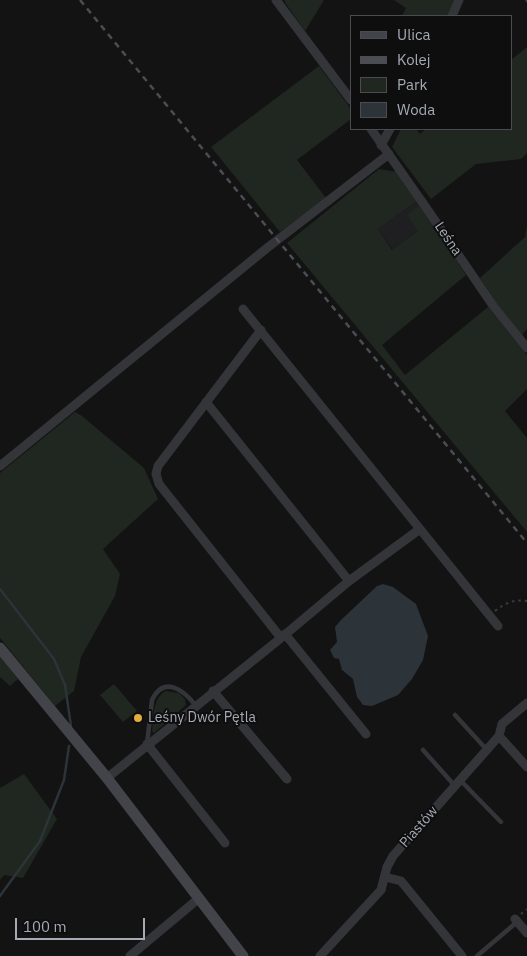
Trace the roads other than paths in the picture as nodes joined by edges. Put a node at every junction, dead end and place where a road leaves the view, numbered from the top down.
1 (276, 0) edge
2 (459, 0) edge
3 (452, 15) edge
4 (350, 99) edge
5 (371, 130) edge
6 (390, 130) edge
7 (382, 145) junction
8 (389, 154) junction
9 (243, 309) dead end
10 (261, 330) junction
11 (527, 348) edge
12 (206, 402) junction
13 (0, 466) edge
14 (420, 529) junction
15 (349, 581) junction
16 (498, 626) dead end
17 (283, 636) junction
18 (0, 648) edge
19 (213, 691) junction
20 (527, 703) edge
21 (196, 706) junction
22 (455, 715) dead end
23 (366, 734) dead end
24 (499, 736) junction
25 (147, 744) junction
26 (423, 750) dead end
27 (487, 750) junction
28 (527, 767) edge
29 (107, 778) junction
30 (287, 778) dead end
31 (458, 783) junction
32 (501, 822) dead end
33 (225, 842) dead end
34 (385, 877) junction
35 (195, 895) junction
36 (516, 920) joint
37 (527, 933) edge
38 (130, 956) edge
39 (243, 956) edge
40 (320, 956) edge
41 (462, 956) edge
42 (477, 956) edge

1 - 4 street
2 - 3 street
5 - 7 street, Leśna
6 - 7 street
7 - 8 street, Leśna
8 - 11 street, Leśna
8 - 13 street
9 - 10 street
10 - 12 street
10 - 14 street
12 - 15 street
12 - 17 street
14 - 15 street
14 - 16 street
15 - 17 street
17 - 19 street
17 - 23 street
18 - 29 street
19 - 21 street
19 - 30 street
20 - 24 street, Piastów
21 - 25 street
21 - 25 lane
22 - 27 lane
24 - 27 street, Piastów
24 - 28 street
25 - 29 street
25 - 33 street
26 - 31 lane
27 - 31 street, Piastów
29 - 35 street
31 - 32 lane
31 - 34 street, Piastów
34 - 40 street, Piastów
34 - 41 street
35 - 38 street
35 - 39 street
36 - 37 street
36 - 42 lane

